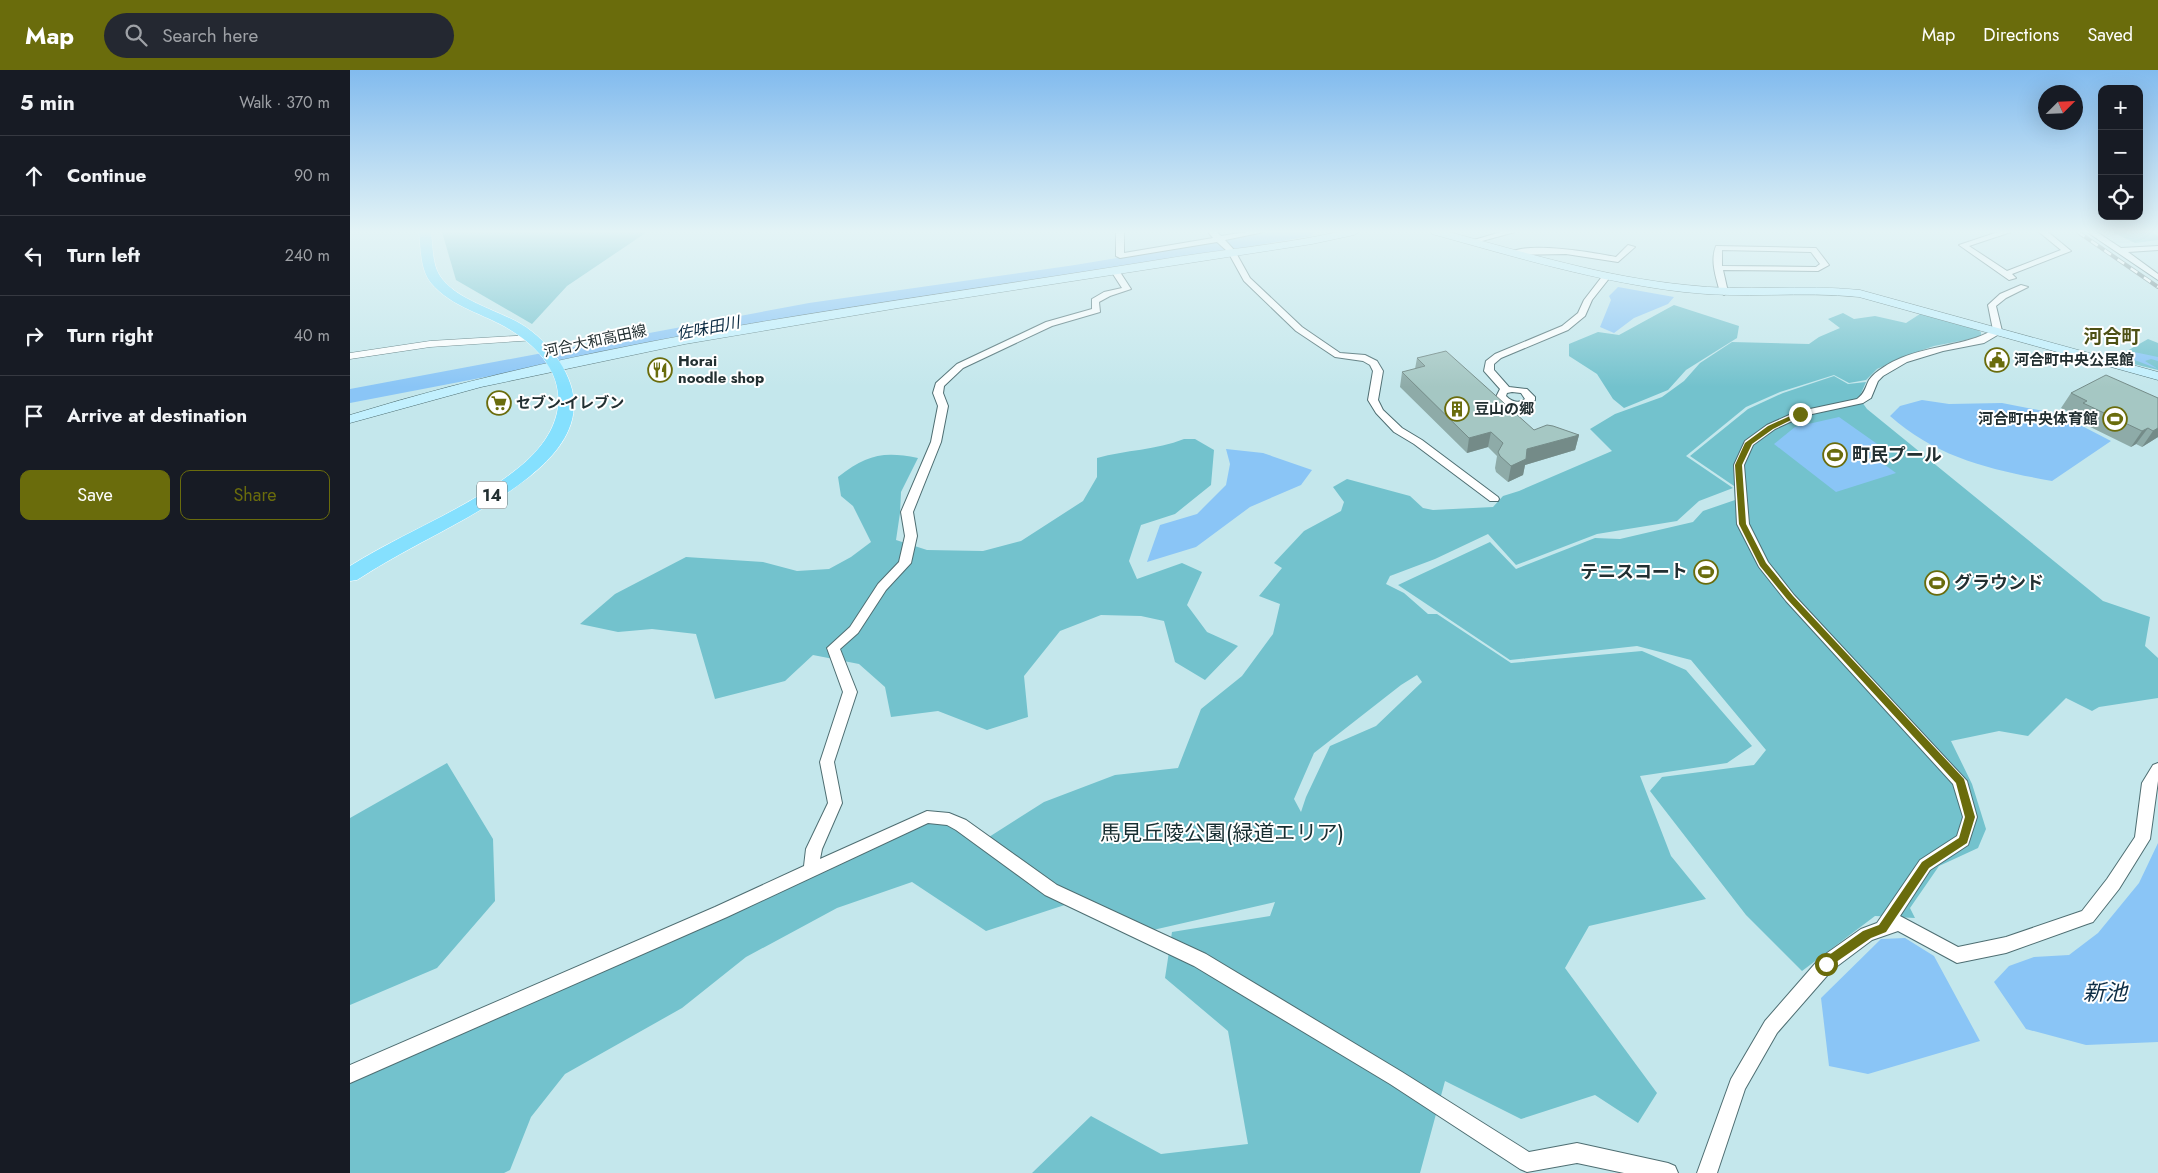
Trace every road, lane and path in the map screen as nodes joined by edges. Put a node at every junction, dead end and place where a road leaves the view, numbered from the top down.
1 (441, 283) edge
2 (1032, 283) edge
3 (1123, 283) edge
4 (1252, 283) edge
5 (1601, 283) edge
6 (1645, 283) edge
7 (1722, 283) edge
8 (2019, 283) edge
9 (1724, 292) junction
10 (1998, 331) junction
11 (532, 338) junction
12 (350, 356) edge
13 (550, 359) junction
14 (2158, 376) edge
15 (1507, 390) dead end
16 (350, 419) edge
17 (1494, 499) dead end
18 (350, 575) edge
19 (2158, 768) edge
20 (811, 871) junction
21 (1883, 928) junction
22 (350, 1074) edge
23 (1668, 1173) edge
24 (1707, 1173) edge

1 - 11 main road, 14
2 - 13 main road, 河合大和高田線
3 - 20 street
4 - 17 street
5 - 15 street
6 - 9 main road
7 - 9 street
8 - 10 street
9 - 10 main road
10 - 14 main road
10 - 21 street
11 - 12 street
11 - 13 main road, 14
13 - 16 main road, 河合大和高田線
13 - 18 main road, 14
19 - 21 street
20 - 22 street
20 - 23 street
21 - 24 street

